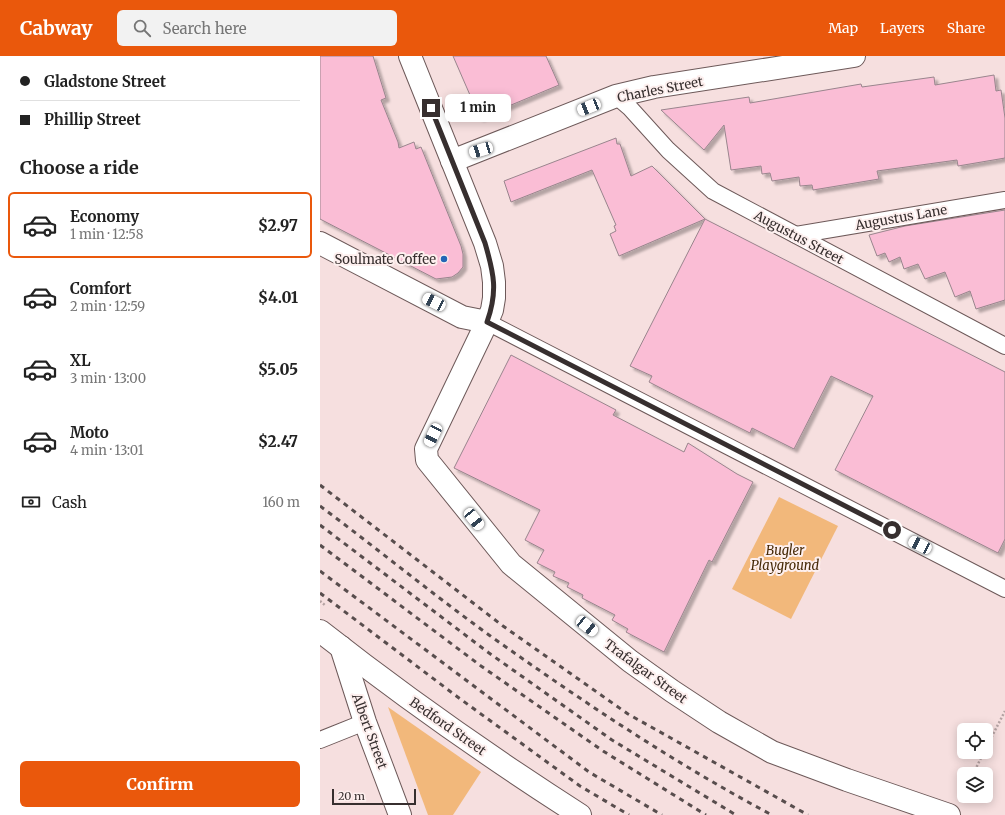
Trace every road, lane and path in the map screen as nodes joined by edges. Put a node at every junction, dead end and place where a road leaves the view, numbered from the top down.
1 (410, 56) edge
2 (854, 56) edge
3 (616, 96) junction
4 (452, 161) junction
5 (1005, 200) edge
6 (796, 235) junction
7 (320, 243) edge
8 (487, 322) junction
9 (1005, 346) edge
10 (1005, 589) edge
11 (320, 631) edge
12 (340, 647) junction
13 (1005, 711) edge
14 (366, 722) junction
15 (993, 734) edge
16 (320, 740) edge
17 (400, 815) edge
18 (580, 815) edge
19 (949, 815) edge

1 - 4 street, Trafalgar Street
2 - 3 street, Charles Street
3 - 4 street, Charles Street
3 - 6 lane, Augustus Street
4 - 8 street, Trafalgar Street
5 - 6 lane, Augustus Lane
6 - 9 lane, Augustus Street
7 - 8 street
8 - 10 lane
8 - 19 street, Trafalgar Street
11 - 12 street, Bedford Street
12 - 14 street, Albert Street
12 - 18 street, Bedford Street
13 - 15 path
14 - 16 lane
14 - 17 street, Albert Street

